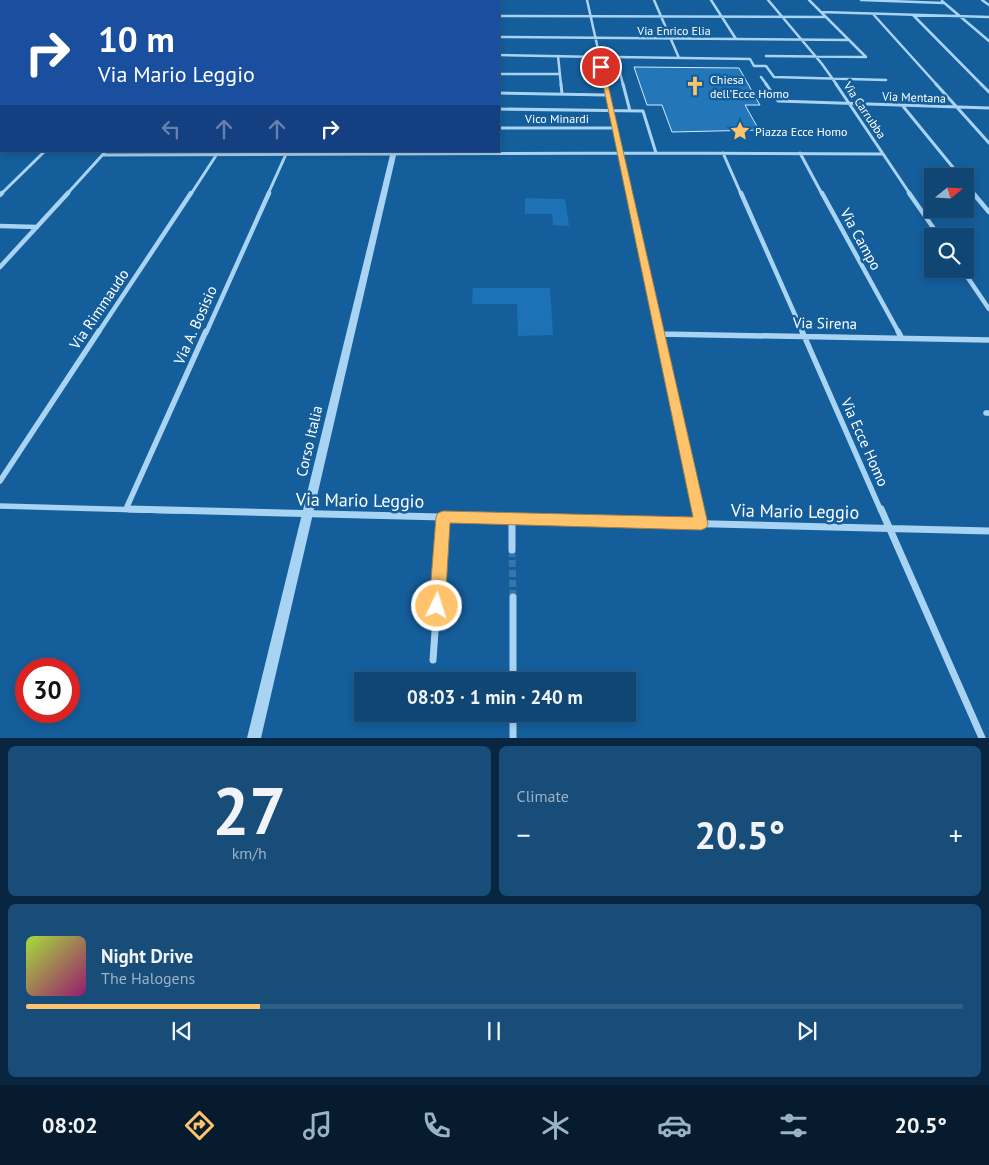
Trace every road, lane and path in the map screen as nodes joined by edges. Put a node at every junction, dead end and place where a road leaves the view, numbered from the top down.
1 (587, 0) edge
2 (654, 0) edge
3 (711, 0) edge
4 (768, 0) edge
5 (809, 0) edge
6 (861, 0) edge
7 (941, 0) edge
8 (982, 0) edge
9 (944, 3) junction
10 (989, 5) edge
11 (821, 12) junction
12 (872, 14) junction
13 (913, 15) junction
14 (500, 16) edge
15 (590, 16) junction
16 (661, 16) junction
17 (721, 16) junction
18 (960, 16) junction
19 (783, 17) junction
20 (826, 17) junction
21 (989, 17) edge
22 (500, 37) edge
23 (595, 38) junction
24 (670, 38) junction
25 (736, 39) junction
26 (803, 40) junction
27 (848, 40) junction
28 (989, 41) edge
29 (500, 55) edge
30 (558, 56) junction
31 (766, 56) dead end
32 (599, 57) junction
33 (616, 57) dead end
34 (816, 57) junction
35 (679, 58) junction
36 (620, 72) dead end
37 (500, 74) edge
38 (560, 74) junction
39 (761, 78) dead end
40 (832, 78) junction
41 (886, 80) dead end
42 (989, 92) edge
43 (500, 93) edge
44 (562, 94) junction
45 (607, 95) junction
46 (848, 103) junction
47 (902, 105) junction
48 (956, 107) junction
49 (989, 108) edge
50 (500, 109) edge
51 (611, 111) junction
52 (630, 111) junction
53 (500, 128) edge
54 (614, 128) junction
55 (989, 143) edge
56 (44, 152) edge
57 (104, 153) edge
58 (217, 153) edge
59 (287, 153) edge
60 (393, 153) edge
61 (620, 153) junction
62 (656, 153) junction
63 (800, 153) junction
64 (883, 154) junction
65 (724, 155) junction
66 (953, 168) edge
67 (974, 193) edge
68 (0, 195) edge
69 (989, 212) edge
70 (0, 226) edge
71 (37, 226) junction
72 (934, 228) edge
73 (0, 267) edge
74 (968, 278) edge
75 (989, 309) edge
76 (660, 334) junction
77 (804, 336) junction
78 (901, 337) junction
79 (989, 340) edge
80 (0, 481) edge
81 (0, 506) edge
82 (126, 509) junction
83 (307, 514) junction
84 (443, 517) junction
85 (512, 519) junction
86 (701, 524) junction
87 (889, 528) junction
88 (989, 531) edge
89 (512, 550) tunnel mouth
90 (513, 597) tunnel mouth
91 (433, 660) dead end
92 (513, 672) edge
93 (513, 722) edge
94 (254, 738) edge
95 (513, 738) edge
96 (982, 738) edge

1 - 15 street
2 - 16 street
3 - 17 street
4 - 19 street, Via Carrubba
5 - 11 street
6 - 9 street
7 - 9 street
8 - 10 street
9 - 18 street
11 - 12 street
11 - 20 street
12 - 13 street
12 - 48 street
13 - 18 street
13 - 42 street
14 - 15 street
15 - 16 street
15 - 23 street
16 - 17 street
16 - 24 street
17 - 19 street
17 - 25 street
18 - 21 street
18 - 28 street
19 - 20 street
19 - 26 street, Via Carrubba
20 - 27 street
22 - 23 street, Via Enrico Elia
23 - 24 street, Via Enrico Elia
23 - 32 street
24 - 25 street, Via Enrico Elia
24 - 35 street
25 - 26 street, Via Enrico Elia
26 - 27 street, Via Enrico Elia
26 - 34 street, Via Carrubba
27 - 34 street
29 - 30 street
30 - 32 street
30 - 38 street
31 - 34 street
32 - 45 street
33 - 35 street
34 - 40 street, Via Carrubba
35 - 40 street
36 - 52 street
37 - 38 street
38 - 44 street
39 - 46 street, Via Mentana
40 - 41 street
40 - 46 street, Via Carrubba
43 - 44 street
44 - 45 street
45 - 51 street
46 - 47 street, Via Mentana
46 - 64 street, Via Carrubba
47 - 48 street, Via Mentana
47 - 66 street
48 - 49 street, Via Mentana
48 - 55 street
50 - 51 street
51 - 52 street
51 - 54 street
52 - 62 street
53 - 54 street, Vico Minardi
54 - 61 street
56 - 68 street
57 - 58 street
57 - 71 street
58 - 59 street
58 - 80 street, Via Rimmaudo
59 - 60 street
59 - 82 street, Via A. Bosisio
60 - 61 street
60 - 83 street, Corso Italia
61 - 62 street
61 - 76 street
62 - 65 street
63 - 64 street
63 - 65 street
63 - 78 street, Via Campo
64 - 72 street, Via Carrubba
65 - 77 street, Via Ecce Homo
67 - 69 street
70 - 71 street
71 - 73 street
74 - 75 street
76 - 77 street, Via Sirena
76 - 86 street
77 - 78 street, Via Sirena
77 - 87 street, Via Ecce Homo
78 - 79 street, Via Sirena
81 - 82 street, Via Mario Leggio
82 - 83 street, Via Mario Leggio
83 - 84 street, Via Mario Leggio
83 - 94 street, Corso Italia
84 - 85 street, Via Mario Leggio
84 - 91 street
85 - 86 street, Via Mario Leggio
85 - 89 street
86 - 87 street, Via Mario Leggio
87 - 88 street, Via Mario Leggio
87 - 96 street, Via Ecce Homo
90 - 92 street
93 - 95 street

